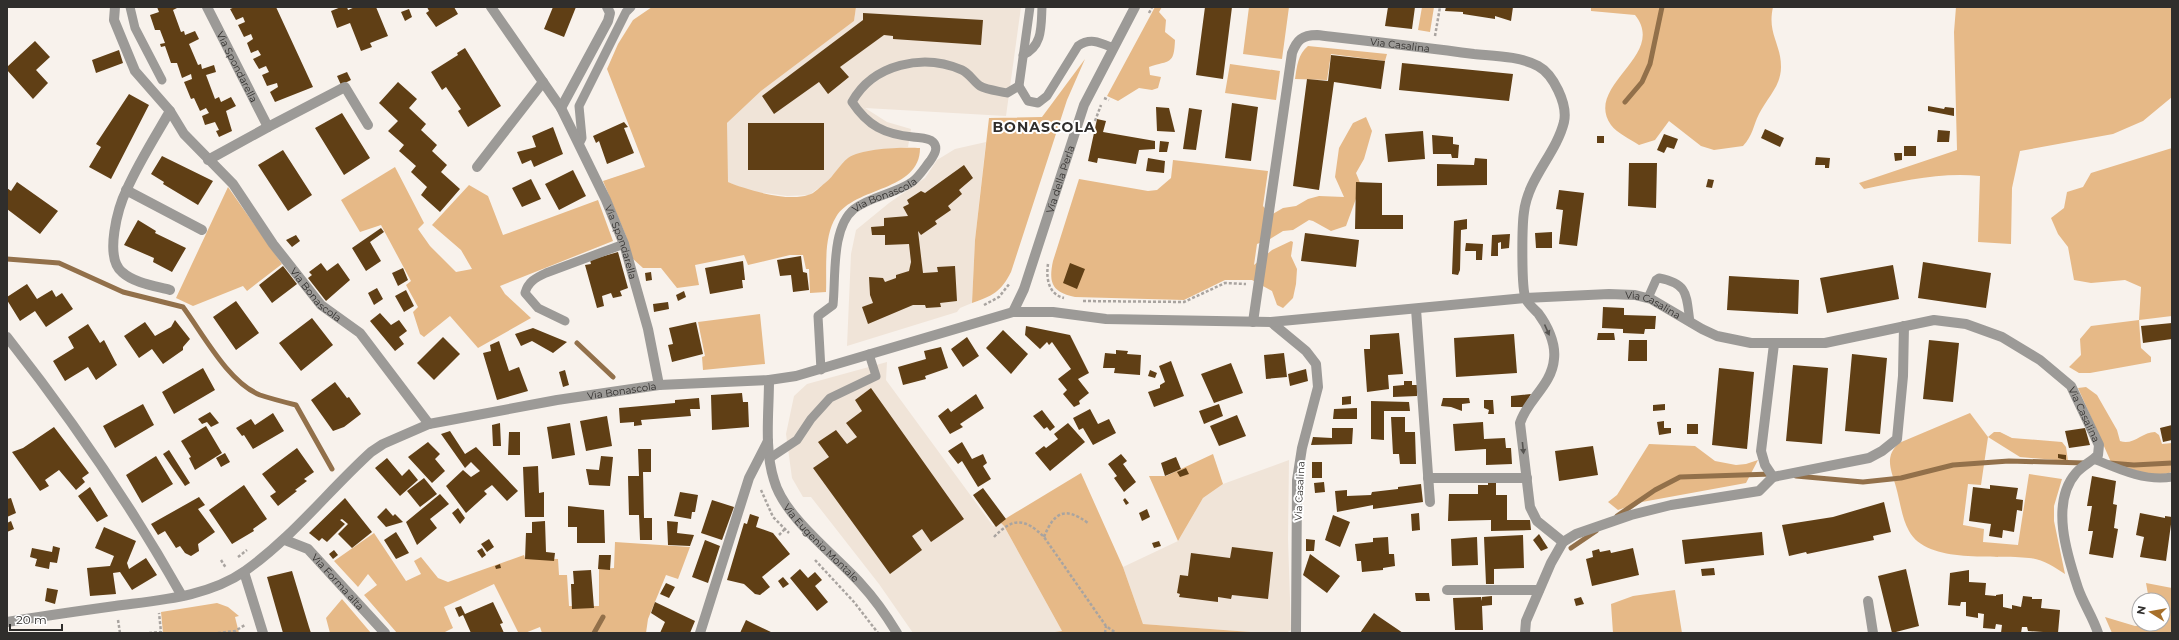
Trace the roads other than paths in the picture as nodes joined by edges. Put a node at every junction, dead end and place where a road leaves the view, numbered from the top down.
1 (115, 7) edge
2 (130, 7) edge
3 (207, 7) edge
4 (491, 7) edge
5 (607, 7) edge
6 (631, 7) edge
7 (1030, 7) edge
8 (1042, 7) edge
9 (1136, 7) edge
10 (1113, 48) junction
11 (1023, 55) junction
12 (162, 80) dead end
13 (543, 82) junction
14 (1019, 86) junction
15 (561, 108) junction
16 (170, 111) junction
17 (368, 125) dead end
18 (268, 127) junction
19 (579, 144) junction
20 (208, 160) junction
21 (477, 167) dead end
22 (126, 190) junction
23 (202, 230) dead end
24 (624, 244) junction
25 (170, 290) dead end
26 (1525, 298) junction
27 (1648, 298) junction
28 (1416, 309) junction
29 (1013, 312) junction
30 (565, 321) dead end
31 (1253, 322) junction
32 (1271, 322) junction
33 (1690, 322) junction
34 (1904, 326) junction
35 (7, 337) edge
36 (1774, 344) junction
37 (870, 354) junction
38 (820, 370) junction
39 (769, 380) junction
40 (659, 385) junction
41 (429, 424) junction
42 (768, 442) junction
43 (770, 458) junction
44 (2094, 459) junction
45 (1773, 477) junction
46 (2172, 477) edge
47 (1428, 478) junction
48 (1527, 478) junction
49 (1430, 502) dead end
50 (285, 540) junction
51 (1563, 542) junction
52 (244, 572) junction
53 (1447, 590) dead end
54 (1539, 590) junction
55 (182, 596) junction
56 (1868, 601) dead end
57 (7, 622) edge
58 (263, 633) edge
59 (385, 633) edge
60 (700, 633) edge
61 (897, 633) edge
62 (1296, 633) edge
63 (1525, 633) edge
64 (1874, 633) edge
65 (2098, 633) edge

1 - 16 street, Via Bonascola
2 - 12 lane
3 - 18 street, Via Spondarella
4 - 13 street, Via Spondarella
5 - 15 street
6 - 19 lane
7 - 11 lane
8 - 11 lane
9 - 10 street, Via della Perla
10 - 14 lane
10 - 29 street, Via della Perla
11 - 14 lane
13 - 15 street, Via Spondarella
13 - 21 street
14 - 38 lane, Via Bonascola
15 - 19 street, Via Spondarella
16 - 20 street, Via Bonascola
16 - 22 street
17 - 18 street
18 - 20 street
19 - 24 street, Via Spondarella
20 - 41 street, Via Bonascola
22 - 23 street
22 - 25 street
24 - 30 lane
24 - 40 street, Via Spondarella
26 - 27 street, Via Casalina
26 - 28 street, Via Casalina
26 - 31 street, Via Casalina
26 -> 48 street
27 - 33 street, Via Casalina
27 - 33 lane
28 - 32 street, Via Casalina
28 - 47 street
29 - 31 street, Via Casalina
29 - 37 street, Via Bonascola
31 - 32 street, Via Casalina
32 - 62 street, Via Casalina
33 - 36 street, Via Casalina
34 - 36 street, Via Casalina
34 - 44 street, Via Casalina
34 - 45 street
35 - 55 street
36 - 45 street
37 - 38 street, Via Bonascola
37 - 43 lane
38 - 39 street, Via Bonascola
39 - 40 street, Via Bonascola
39 - 42 street
40 - 41 street, Via Bonascola
41 - 50 street, Via Bonascola
42 - 43 street, Via Eugenio Montale
42 - 60 street
43 - 61 street, Via Eugenio Montale
44 - 46 lane
44 - 65 street, Via Casalina
45 - 51 street
47 - 48 street
47 - 49 street
48 - 51 street
50 - 52 street, Via Bonascola
50 - 59 street, Via Forma alta
51 - 54 street
52 - 55 street, Via Bonascola
52 - 58 street
53 - 54 street
54 - 63 street
55 - 57 street, Via Bonascola
56 - 64 street

